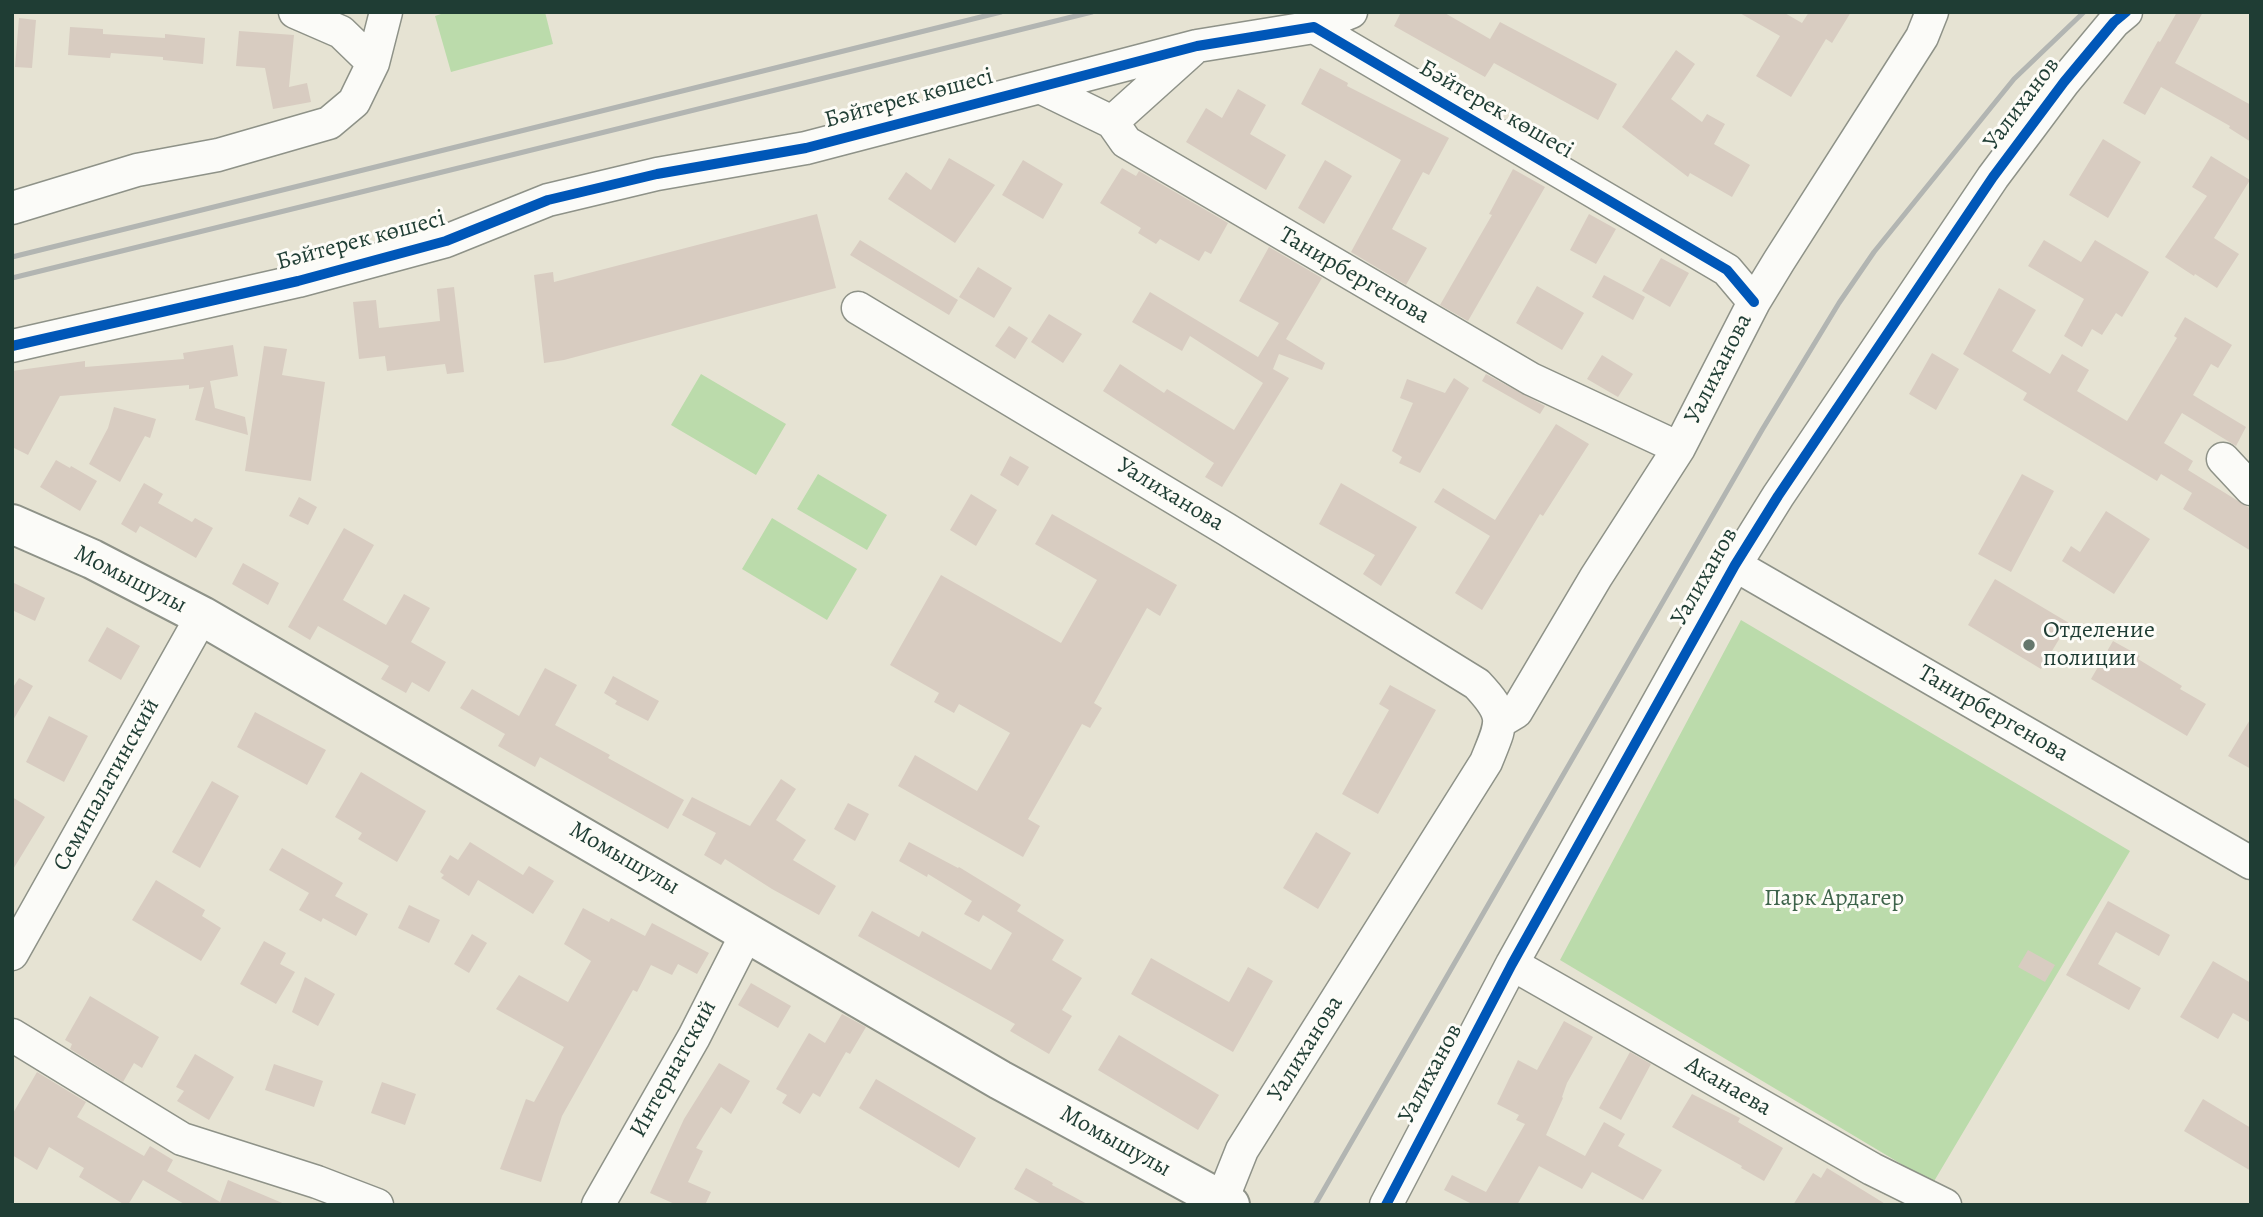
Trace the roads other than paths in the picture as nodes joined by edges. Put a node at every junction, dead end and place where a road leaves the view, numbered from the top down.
1 (295, 12) edge
2 (386, 12) edge
3 (1352, 12) edge
4 (1932, 12) edge
5 (2126, 12) edge
6 (1314, 27) junction
7 (1197, 46) junction
8 (373, 63) junction
9 (1040, 87) junction
10 (1112, 122) junction
11 (12, 208) edge
12 (1754, 302) junction
13 (858, 308) dead end
14 (12, 346) edge
15 (1679, 448) junction
16 (2223, 459) dead end
17 (2251, 489) edge
18 (12, 524) edge
19 (1735, 565) junction
20 (202, 616) junction
21 (1501, 721) junction
22 (2251, 863) edge
23 (748, 931) junction
24 (12, 954) edge
25 (1512, 964) junction
26 (12, 1035) edge
27 (1224, 1203) edge
28 (377, 1205) edge
29 (598, 1205) edge
30 (1386, 1205) edge
31 (1945, 1205) edge

1 - 8 street
2 - 8 street
3 - 6 street
4 - 12 street, Уалиханова
5 - 19 street, Уалиханов
6 - 7 street, Бәйтерек көшесі
6 - 12 street, Бәйтерек көшесі
7 - 9 street, Бәйтерек көшесі
7 - 10 street
8 - 11 street
9 - 10 street, Танирбергенова
9 - 14 street, Бәйтерек көшесі
10 - 15 street, Танирбергенова
12 - 15 street, Уалиханова
13 - 21 street, Уалиханова
15 - 21 street, Уалиханова
16 - 17 street
18 - 20 main road, Момышулы
19 - 22 street, Танирбергенова
19 - 25 street, Уалиханов
20 - 23 main road, Момышулы
20 - 24 street, Семипалатинский
21 - 27 street, Уалиханова
23 - 27 main road, Момышулы
23 - 29 street, Интернатский
25 - 30 street, Уалиханов
25 - 31 street, Аканаева
26 - 28 street

